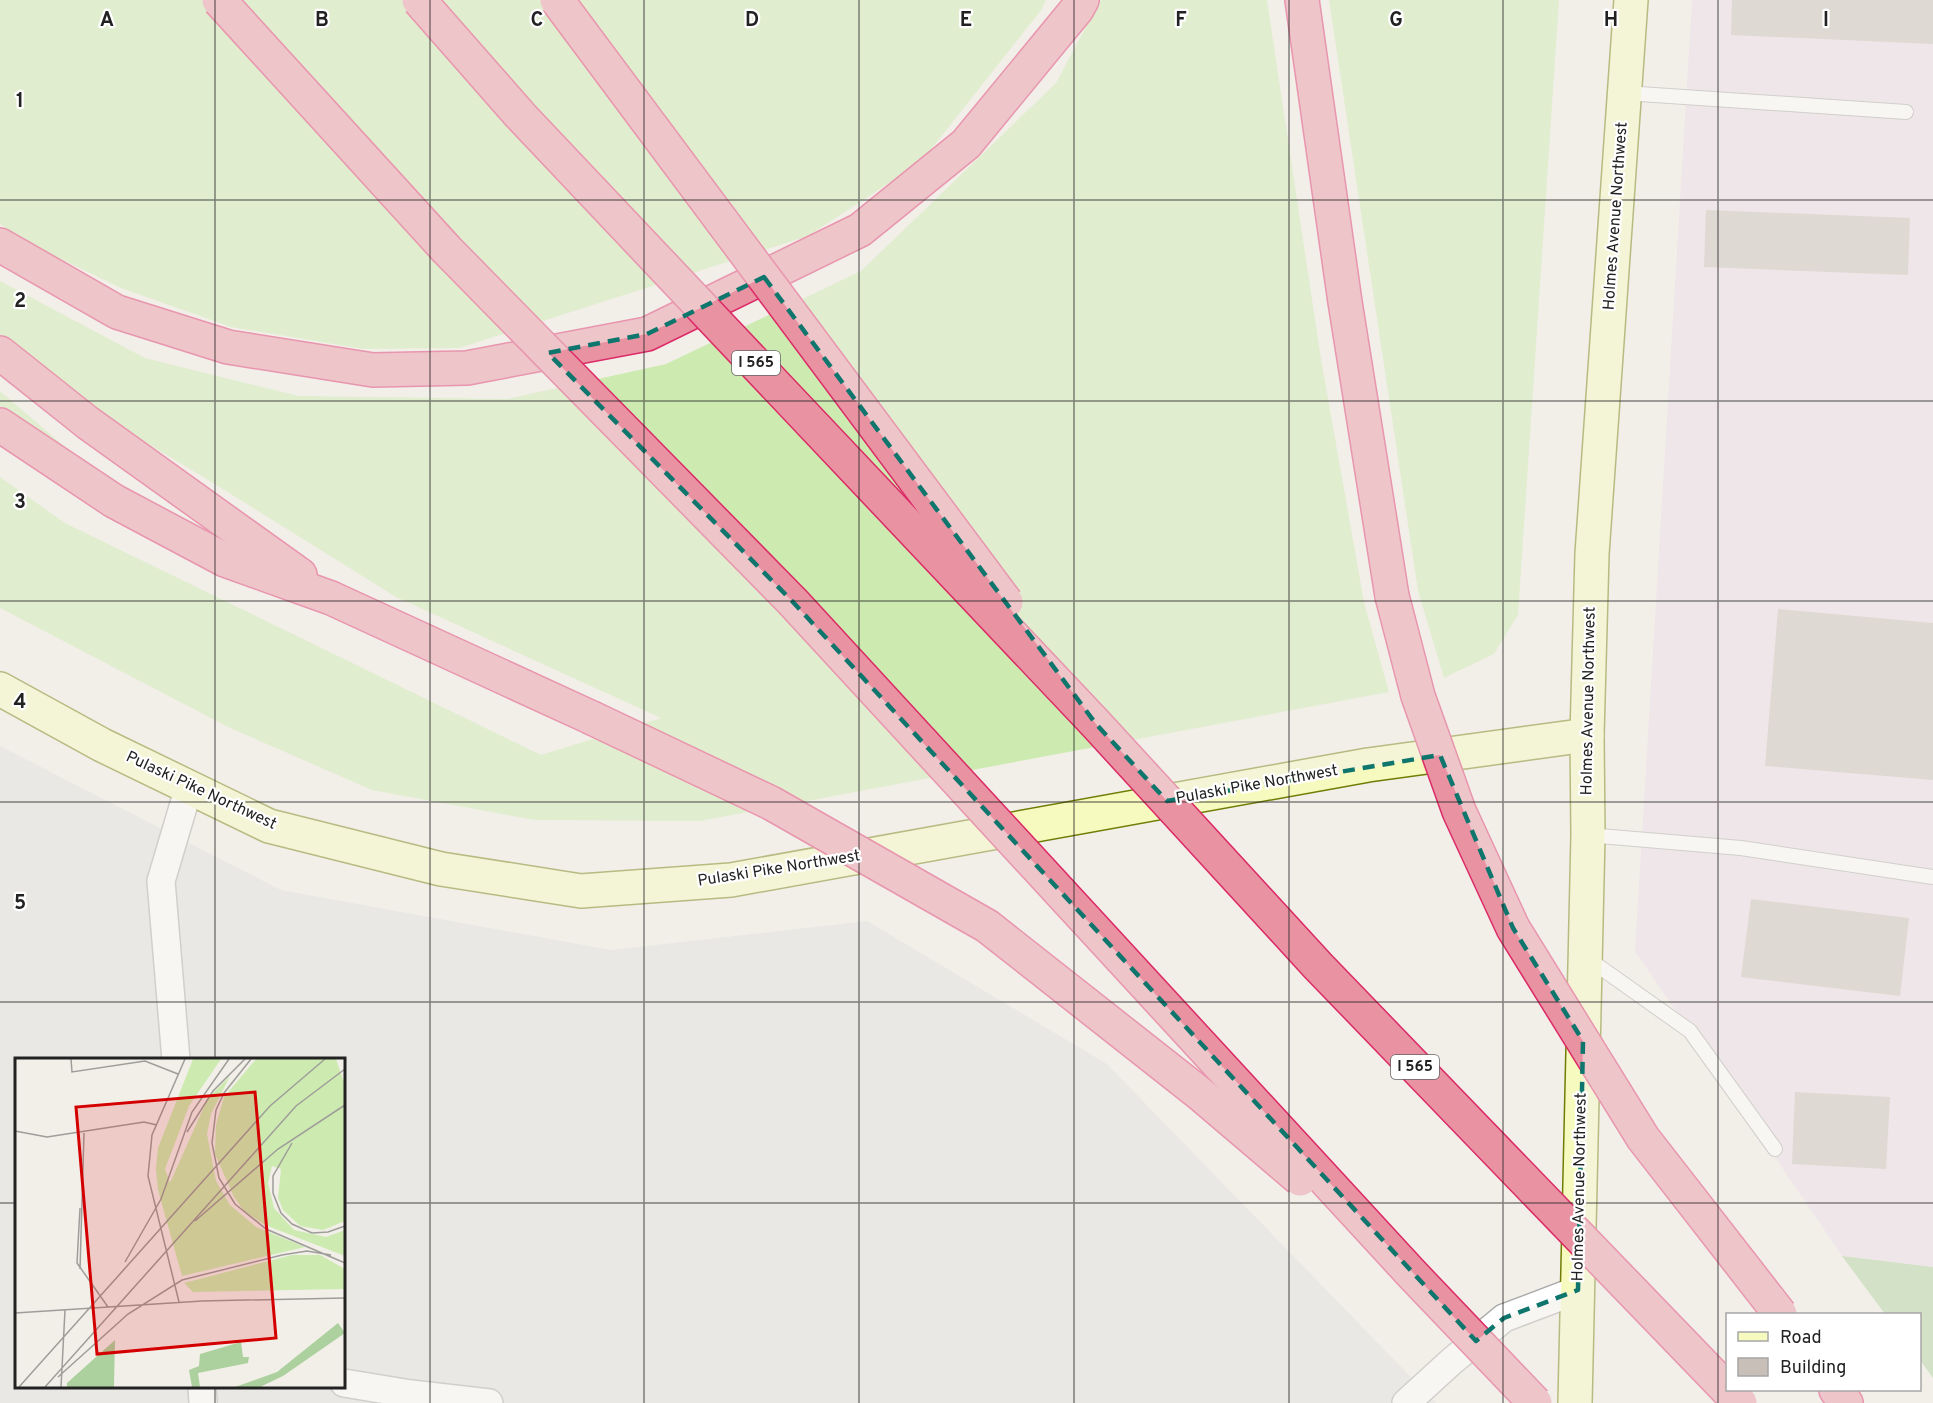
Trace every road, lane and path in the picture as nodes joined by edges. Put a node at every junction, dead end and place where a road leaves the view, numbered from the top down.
1 (219, 0) edge
2 (418, 0) edge
3 (557, 0) edge
4 (1082, 0) edge
5 (1302, 0) edge
6 (1631, 0) edge
7 (1625, 93) junction
8 (1906, 112) dead end
9 (0, 245) edge
10 (0, 353) edge
11 (0, 425) edge
12 (331, 597) junction
13 (0, 689) edge
14 (1096, 724) junction
15 (1587, 735) junction
16 (189, 787) junction
17 (1588, 835) junction
18 (1933, 877) edge
19 (1585, 956) junction
20 (176, 1058) edge
21 (1775, 1149) dead end
22 (1411, 1273) junction
23 (1578, 1290) junction
24 (1779, 1313) edge
25 (345, 1383) edge
26 (202, 1388) edge
27 (1726, 1389) edge
28 (1728, 1391) edge
29 (203, 1403) edge
30 (489, 1403) edge
31 (1406, 1403) edge
32 (1535, 1403) edge
33 (1575, 1403) edge
34 (1740, 1403) edge

1 - 22 highway, bridge
2 - 14 highway, I 565, bridge
3 - 14 highway, bridge
4 - 9 highway
5 - 24 highway, bridge
6 - 7 main road, Holmes Avenue Northwest
7 - 8 lane
7 - 15 main road, Holmes Avenue Northwest
10 - 12 highway
11 - 12 highway
12 - 22 highway, bridge
13 - 16 main road, Pulaski Pike Northwest
14 - 27 highway, I 565, bridge
15 - 16 main road, Pulaski Pike Northwest
15 - 17 main road, Holmes Avenue Northwest
16 - 20 street
17 - 18 lane
17 - 19 main road, Holmes Avenue Northwest
19 - 21 lane
19 - 23 main road, Holmes Avenue Northwest
22 - 32 highway, bridge
23 - 31 street
23 - 33 main road, Holmes Avenue Northwest
25 - 30 street
26 - 29 street
28 - 34 highway, I 565, bridge

